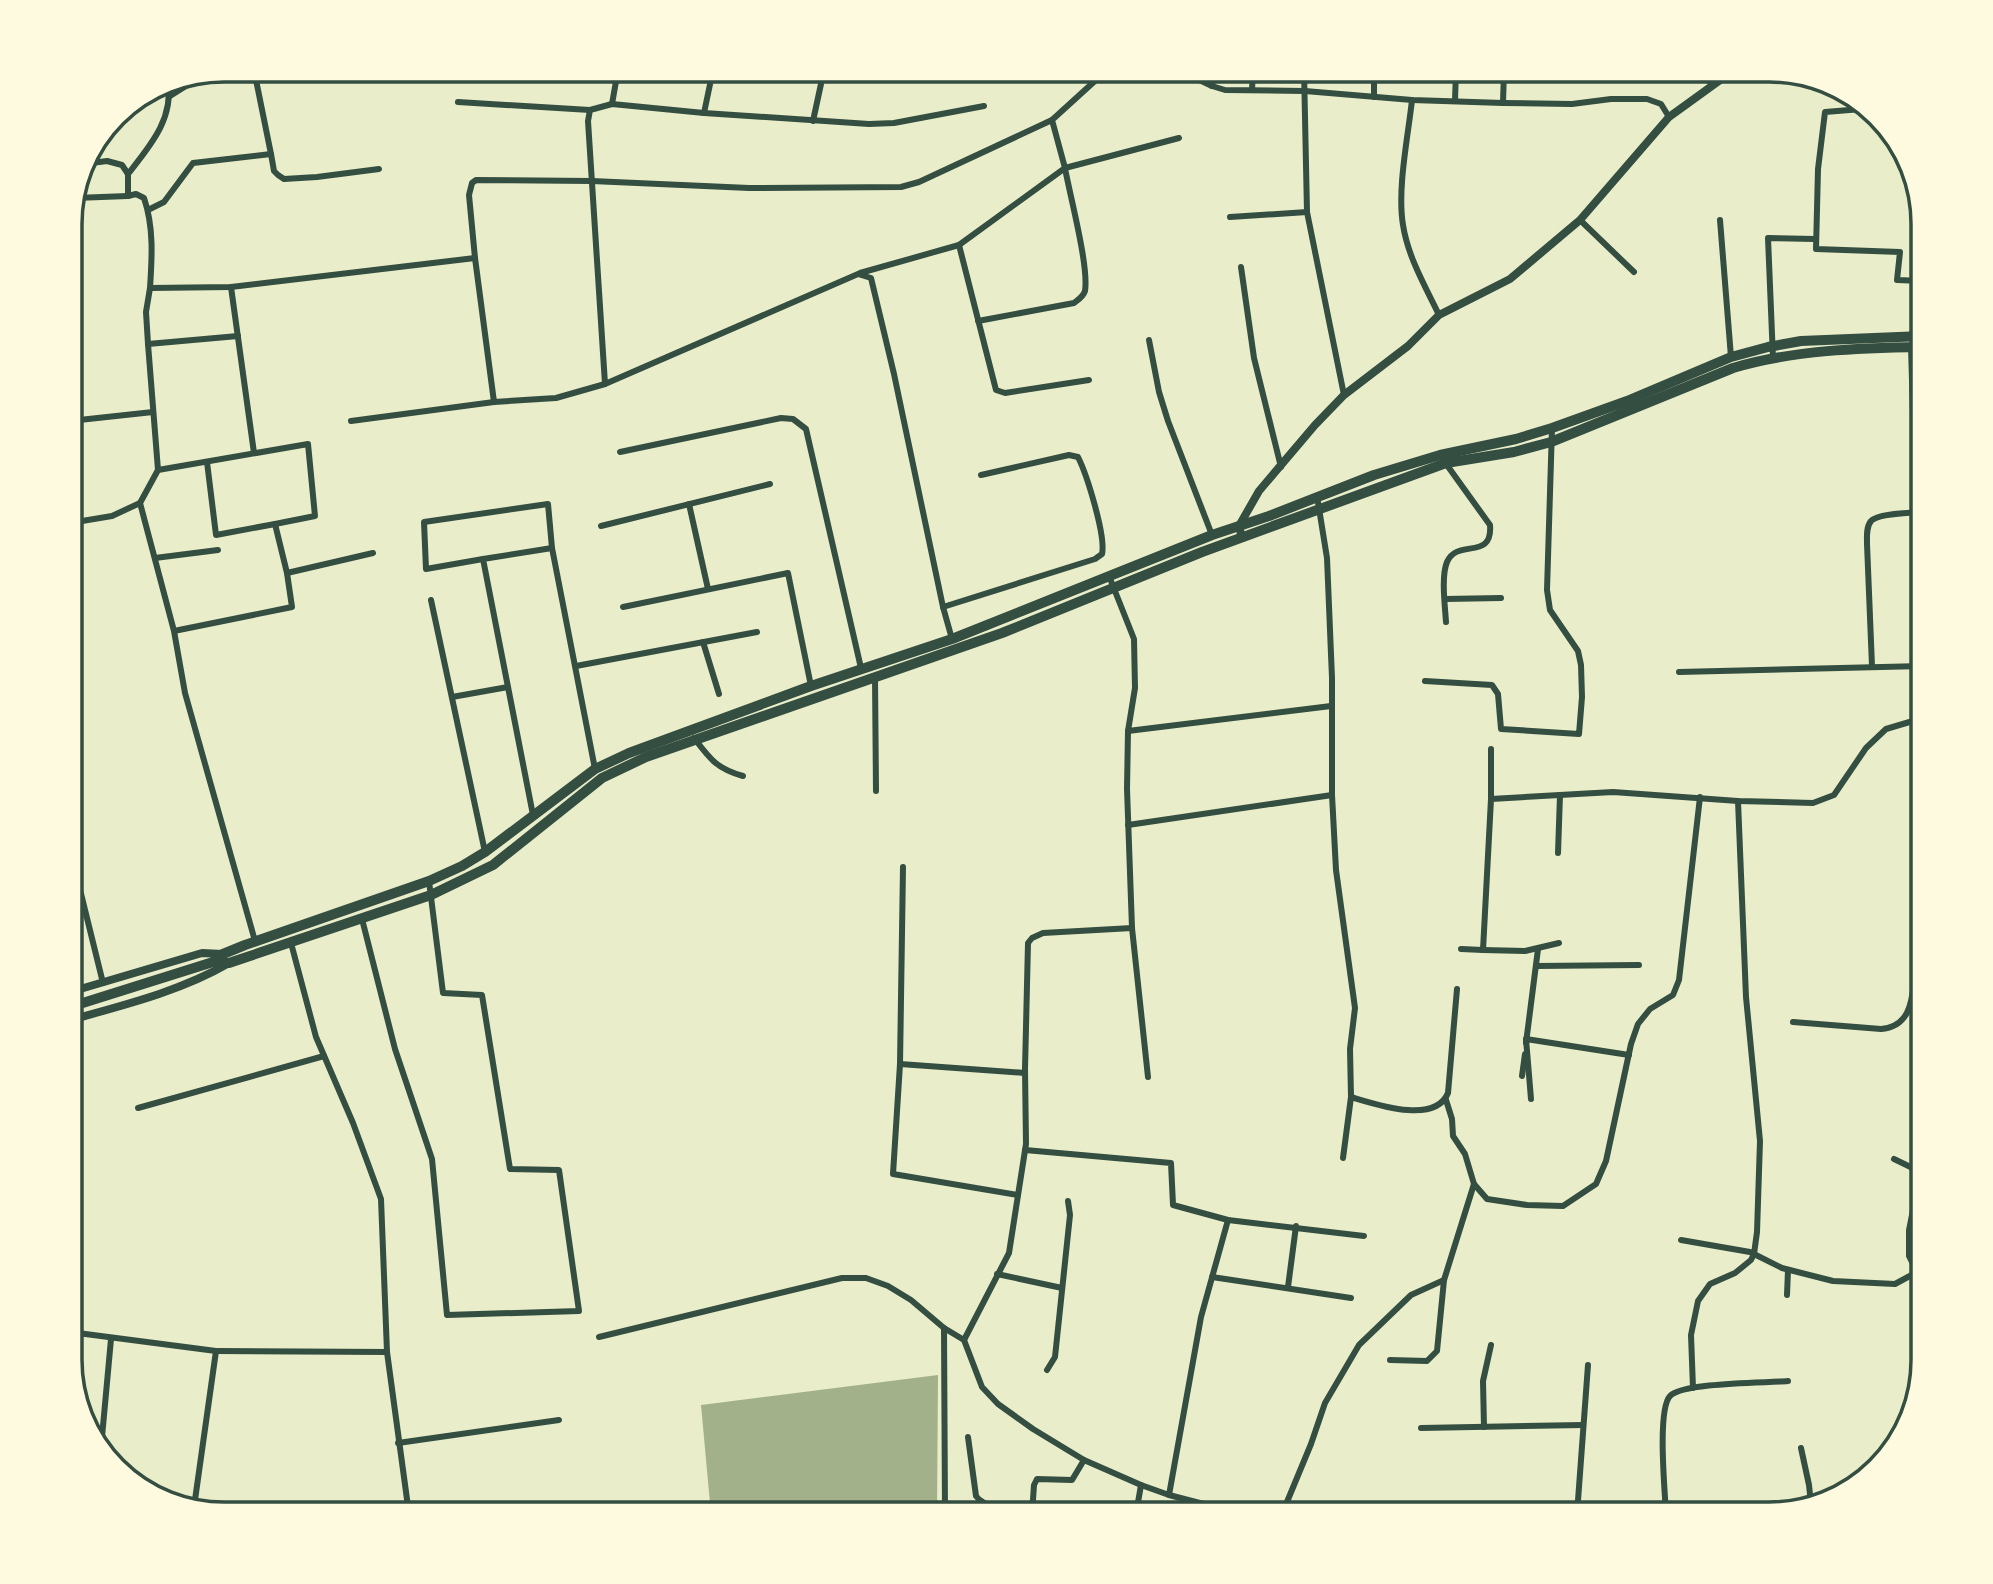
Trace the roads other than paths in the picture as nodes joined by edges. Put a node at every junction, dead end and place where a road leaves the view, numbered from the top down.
1 (1093, 82) edge
2 (1204, 82) edge
3 (1212, 82) edge
4 (1252, 82) edge
5 (1305, 82) edge
6 (1374, 82) edge
7 (1456, 82) edge
8 (1504, 82) edge
9 (1710, 82) edge
10 (1717, 82) edge
11 (257, 83) edge
12 (616, 83) edge
13 (710, 83) edge
14 (821, 83) edge
15 (1212, 86) junction
16 (1712, 86) junction
17 (181, 89) edge
18 (1252, 90) junction
19 (1305, 91) junction
20 (170, 96) joint
21 (1374, 97) junction
22 (1412, 100) junction
23 (458, 102) dead end
24 (1455, 102) junction
25 (1503, 103) junction
26 (612, 104) junction
27 (984, 106) dead end
28 (1852, 109) edge
29 (590, 110) junction
30 (704, 113) junction
31 (1669, 117) junction
32 (1052, 120) junction
33 (813, 121) junction
34 (1179, 138) dead end
35 (271, 154) junction
36 (96, 163) edge
37 (379, 169) dead end
38 (1065, 169) junction
39 (128, 174) junction
40 (592, 181) junction
41 (128, 196) junction
42 (85, 198) edge
43 (148, 210) junction
44 (1307, 212) junction
45 (1230, 216) dead end
46 (1580, 220) junction
47 (1720, 220) dead end
48 (1815, 239) junction
49 (959, 245) junction
50 (475, 258) junction
51 (1241, 267) dead end
52 (1634, 272) dead end
53 (858, 274) junction
54 (1911, 281) edge
55 (230, 287) junction
56 (149, 288) junction
57 (1439, 315) junction
58 (978, 321) junction
59 (238, 336) junction
60 (1911, 339) edge
61 (1149, 340) dead end
62 (148, 344) junction
63 (1772, 352) junction
64 (1731, 357) junction
65 (1089, 380) dead end
66 (605, 384) junction
67 (1343, 395) junction
68 (494, 402) junction
69 (153, 412) junction
70 (83, 420) edge
71 (352, 421) dead end
72 (1552, 428) junction
73 (1552, 442) junction
74 (620, 452) dead end
75 (254, 453) junction
76 (1443, 459) junction
77 (207, 462) junction
78 (1281, 467) junction
79 (158, 470) junction
80 (981, 475) dead end
81 (770, 484) dead end
82 (1317, 496) junction
83 (140, 503) junction
84 (689, 504) junction
85 (1319, 510) junction
86 (1911, 513) edge
87 (83, 521) edge
88 (275, 524) junction
89 (601, 526) dead end
90 (1239, 526) junction
91 (1212, 535) junction
92 (1242, 538) junction
93 (552, 548) junction
94 (218, 550) dead end
95 (373, 553) dead end
96 (155, 558) junction
97 (483, 559) junction
98 (287, 573) junction
99 (1109, 576) junction
100 (1114, 588) junction
101 (708, 589) junction
102 (1501, 598) dead end
103 (1445, 599) junction
104 (431, 600) dead end
105 (623, 607) dead end
106 (943, 607) junction
107 (1446, 622) dead end
108 (174, 631) junction
109 (757, 632) dead end
110 (952, 639) junction
111 (703, 642) junction
112 (576, 666) junction
113 (1872, 666) junction
114 (1911, 666) edge
115 (861, 668) junction
116 (1679, 672) dead end
117 (875, 677) junction
118 (1425, 681) dead end
119 (811, 686) junction
120 (508, 687) junction
121 (719, 694) dead end
122 (452, 697) junction
123 (1331, 706) junction
124 (1911, 722) edge
125 (1128, 731) junction
126 (692, 735) junction
127 (1491, 749) dead end
128 (595, 769) junction
129 (743, 776) dead end
130 (876, 792) dead end
131 (1332, 795) junction
132 (1560, 795) junction
133 (1700, 797) junction
134 (1491, 799) junction
135 (1738, 801) junction
136 (533, 815) junction
137 (1128, 825) junction
138 (485, 852) junction
139 (1558, 853) dead end
140 (903, 867) dead end
141 (429, 881) junction
142 (431, 895) junction
143 (83, 902) edge
144 (362, 919) junction
145 (1132, 928) junction
146 (256, 941) junction
147 (291, 943) junction
148 (1559, 943) dead end
149 (1461, 949) dead end
150 (1538, 949) junction
151 (1483, 950) junction
152 (226, 958) junction
153 (1639, 965) dead end
154 (1536, 966) junction
155 (103, 983) junction
156 (83, 988) edge
157 (1457, 989) dead end
158 (1911, 999) edge
159 (83, 1003) edge
160 (83, 1016) edge
161 (1793, 1022) dead end
162 (1526, 1039) junction
163 (1629, 1055) junction
164 (324, 1056) junction
165 (900, 1065) junction
166 (1025, 1073) junction
167 (1522, 1076) dead end
168 (1148, 1077) dead end
169 (1351, 1097) junction
170 (1531, 1099) dead end
171 (1446, 1100) junction
172 (138, 1108) dead end
173 (1025, 1150) junction
174 (1343, 1158) dead end
175 (1894, 1159) dead end
176 (1911, 1167) edge
177 (1474, 1184) junction
178 (1018, 1195) junction
179 (1068, 1201) dead end
180 (1228, 1220) junction
181 (1911, 1220) edge
182 (1296, 1226) junction
183 (1364, 1236) dead end
184 (1681, 1240) dead end
185 (1754, 1254) junction
186 (1911, 1259) edge
187 (1788, 1270) junction
188 (998, 1274) junction
189 (1911, 1276) edge
190 (1212, 1277) junction
191 (1444, 1280) junction
192 (1288, 1287) junction
193 (1062, 1288) junction
194 (1787, 1295) dead end
195 (1352, 1298) dead end
196 (944, 1328) junction
197 (83, 1334) edge
198 (599, 1337) dead end
199 (111, 1339) junction
200 (964, 1340) junction
201 (1491, 1345) dead end
202 (216, 1351) junction
203 (387, 1352) junction
204 (1390, 1360) dead end
205 (1588, 1366) dead end
206 (1047, 1370) dead end
207 (1788, 1381) dead end
208 (1693, 1388) junction
209 (559, 1420) dead end
210 (1583, 1425) junction
211 (1484, 1427) junction
212 (1421, 1428) dead end
213 (103, 1434) edge
214 (968, 1437) dead end
215 (398, 1444) junction
216 (1801, 1448) dead end
217 (1084, 1461) junction
218 (1141, 1485) junction
219 (1169, 1495) junction
220 (1810, 1496) edge
221 (193, 1498) edge
222 (407, 1502) edge
223 (945, 1502) edge
224 (982, 1502) edge
225 (1033, 1502) edge
226 (1138, 1502) edge
227 (1193, 1502) edge
228 (1287, 1502) edge
229 (1578, 1502) edge
230 (1666, 1502) edge

1 - 32 street
2 - 15 street
3 - 15 street
4 - 18 street
5 - 19 street
6 - 21 street
7 - 24 street
8 - 25 street
9 - 16 street
10 - 16 street
11 - 35 street
12 - 26 street
13 - 30 street
14 - 33 street
15 - 18 street
16 - 31 street
17 - 20 street
18 - 19 street
19 - 21 street
19 - 44 street
20 - 39 street
21 - 22 street
22 - 24 street
22 - 57 street
23 - 29 street
24 - 25 street
25 - 31 street
26 - 29 street
26 - 30 street
27 - 33 street
28 - 48 street
29 - 40 street
30 - 33 street
31 - 46 street
32 - 38 street
32 - 40 street
34 - 38 street
35 - 37 street
35 - 43 street
36 - 39 street
38 - 49 street
38 - 58 street
39 - 41 street
40 - 50 street
40 - 66 street
41 - 42 street
41 - 43 street
43 - 56 street
44 - 45 street
44 - 67 street
46 - 52 street
46 - 57 street
47 - 64 street
48 - 54 street
48 - 63 street
49 - 53 street
49 - 58 street
50 - 55 street
50 - 68 street
51 - 78 street
53 - 66 street
53 - 106 street
55 - 56 street
55 - 59 street
56 - 62 street
57 - 67 street
58 - 65 street
59 - 62 street
59 - 75 street
60 - 63 main road
61 - 91 street
62 - 69 street
63 - 64 main road
63 - 73 main road
64 - 72 main road
66 - 68 street
67 - 78 street
68 - 71 street
69 - 70 street
69 - 79 street
72 - 73 street
72 - 76 main road
73 - 76 main road
73 - 118 street
74 - 115 street
75 - 77 street
75 - 88 street
76 - 82 main road
76 - 85 main road
76 - 103 street
77 - 79 street
77 - 88 street
78 - 90 street
79 - 83 street
80 - 106 street
81 - 84 street
82 - 85 street
82 - 90 main road
83 - 87 street
83 - 96 street
84 - 89 street
84 - 101 street
85 - 92 main road
85 - 123 street
86 - 113 street
88 - 98 street
90 - 91 main road
90 - 92 street
91 - 99 main road
92 - 100 main road
93 - 97 street
93 - 97 street
93 - 112 street
94 - 96 street
95 - 98 street
96 - 108 street
97 - 120 street
98 - 108 street
99 - 100 street
99 - 110 main road
100 - 117 main road
100 - 125 street
101 - 105 street
101 - 119 street
102 - 103 street
103 - 107 street
104 - 122 street
106 - 110 street
108 - 146 street
109 - 111 street
110 - 115 main road
111 - 112 street
111 - 121 street
112 - 128 street
113 - 114 street
113 - 116 street
115 - 119 main road
117 - 126 main road
117 - 130 street
119 - 126 main road
120 - 122 street
120 - 136 street
122 - 138 street
123 - 125 street
123 - 131 street
124 - 135 street
125 - 137 street
126 - 128 main road
126 - 129 street
126 - 142 main road
127 - 134 street
128 - 136 main road
131 - 137 street
131 - 169 street
132 - 133 street
132 - 134 street
132 - 139 street
133 - 135 street
133 - 163 street
134 - 151 street
135 - 185 street
136 - 138 main road
137 - 145 street
138 - 141 main road
140 - 165 street
141 - 142 street
141 - 146 main road
142 - 144 main road
142 - 144 street
143 - 155 street
144 - 147 main road
145 - 166 street
145 - 168 street
146 - 152 main road
147 - 152 main road
147 - 164 street
148 - 150 street
149 - 151 street
150 - 151 street
150 - 154 street
152 - 155 street
152 - 159 main road
152 - 160 street
153 - 154 street
154 - 162 street
155 - 156 street
157 - 171 street
158 - 161 street
162 - 163 street
162 - 167 street
162 - 170 street
163 - 177 street
164 - 172 street
164 - 203 street
165 - 166 street
165 - 178 street
166 - 173 street
169 - 171 street
169 - 174 street
171 - 177 street
173 - 178 street
173 - 180 street
175 - 176 street
177 - 191 street
178 - 188 street
179 - 193 street
180 - 182 street
180 - 190 street
181 - 186 street
182 - 183 street
182 - 192 street
184 - 185 street
185 - 187 street
185 - 208 street
187 - 189 street
187 - 194 street
188 - 193 street
188 - 200 street
190 - 192 street
190 - 219 street
191 - 204 street
191 - 228 street
192 - 195 street
193 - 206 street
196 - 198 street
196 - 200 street
196 - 223 street
197 - 199 street
199 - 202 street
199 - 213 street
200 - 217 street
201 - 211 street
202 - 203 street
202 - 221 street
203 - 215 street
205 - 210 street
207 - 208 street
208 - 230 street
209 - 215 street
210 - 211 street
210 - 229 street
211 - 212 street
214 - 224 street
215 - 222 street
216 - 220 street
217 - 218 street
217 - 225 street
218 - 219 street
218 - 226 street
219 - 227 street

